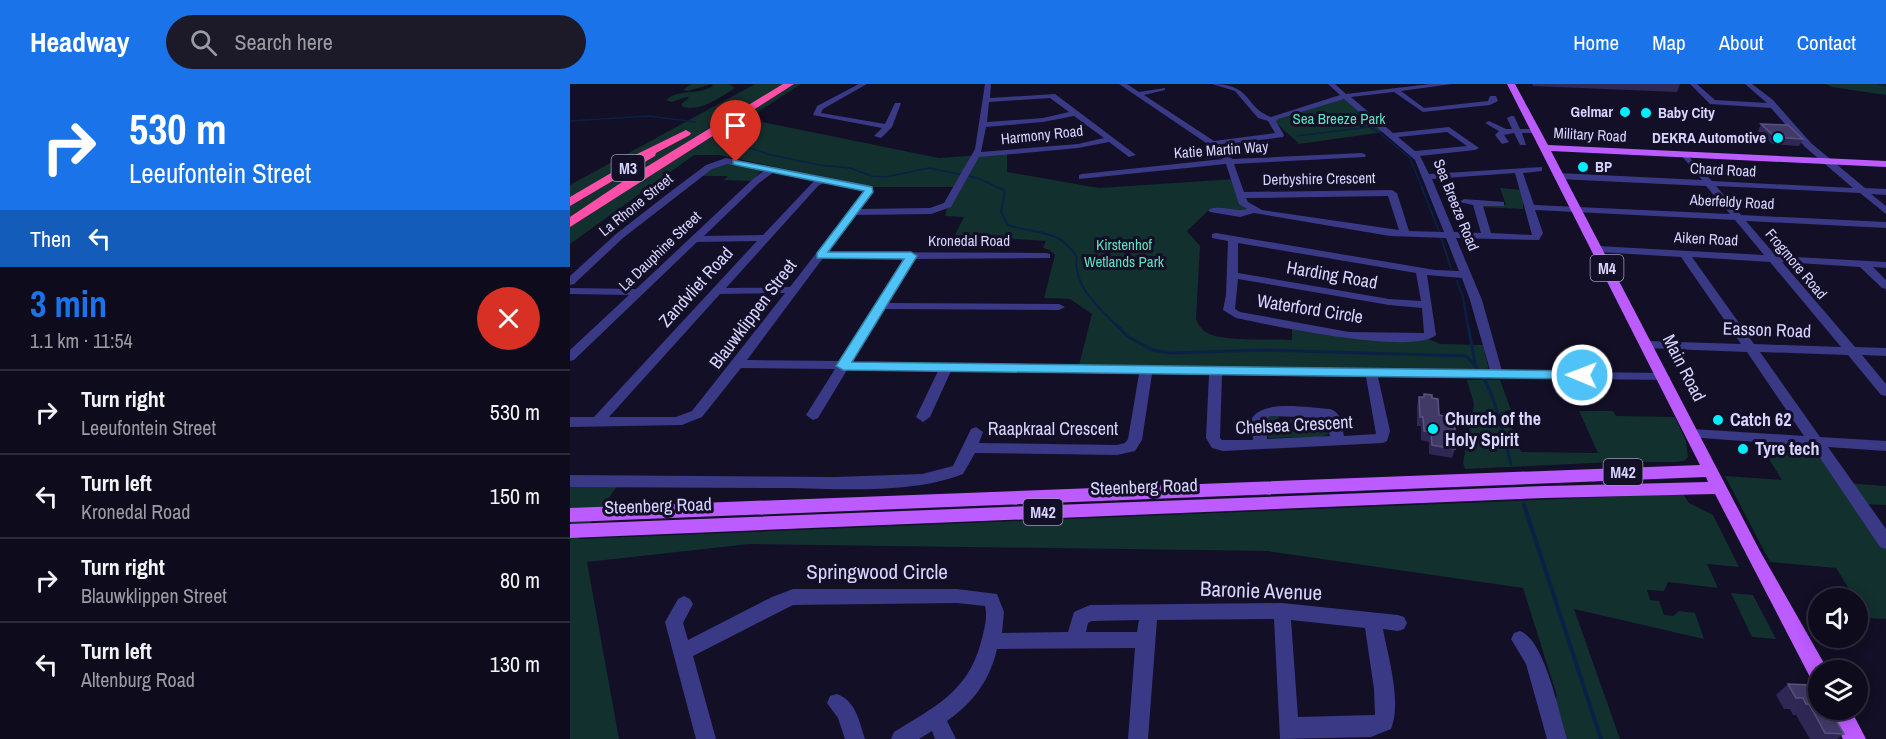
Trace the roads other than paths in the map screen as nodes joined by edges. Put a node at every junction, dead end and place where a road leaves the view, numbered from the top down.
1 (770, 84) edge
2 (789, 84) edge
3 (864, 84) edge
4 (988, 84) edge
5 (1122, 84) edge
6 (1215, 84) edge
7 (1331, 84) edge
8 (1449, 84) edge
9 (1511, 84) edge
10 (1693, 84) edge
11 (1748, 84) edge
12 (1163, 89) dead end
13 (1395, 90) junction
14 (1137, 95) junction
15 (1345, 96) junction
16 (1493, 99) dead end
17 (986, 100) junction
18 (898, 105) dead end
19 (1773, 106) junction
20 (1452, 108) junction
21 (724, 111) dead end
22 (1077, 113) junction
23 (1463, 116) dead end
24 (1511, 118) dead end
25 (1272, 120) junction
26 (1489, 123) dead end
27 (982, 125) junction
28 (888, 127) junction
29 (1504, 131) junction
30 (1518, 131) junction
31 (1536, 132) junction
32 (1392, 135) junction
33 (878, 136) dead end
34 (1110, 139) junction
35 (1505, 142) dead end
36 (1523, 143) dead end
37 (1213, 144) junction
38 (1545, 148) junction
39 (1415, 154) junction
40 (1684, 154) junction
41 (977, 155) junction
42 (1132, 155) dead end
43 (1362, 155) dead end
44 (1229, 161) junction
45 (1828, 162) junction
46 (1886, 164) edge
47 (772, 169) junction
48 (1539, 169) dead end
49 (1518, 171) junction
50 (1558, 176) junction
51 (1082, 177) dead end
52 (1427, 177) junction
53 (824, 179) junction
54 (1337, 183) dead end
55 (1708, 183) junction
56 (1287, 184) dead end
57 (1862, 190) junction
58 (1886, 192) edge
59 (1341, 194) junction
60 (570, 195) edge
61 (1241, 195) junction
62 (1288, 195) junction
63 (570, 202) edge
64 (1464, 202) dead end
65 (1477, 202) junction
66 (1501, 204) dead end
67 (1527, 207) junction
68 (1576, 209) junction
69 (1213, 210) dead end
70 (1252, 211) junction
71 (1886, 211) edge
72 (854, 212) junction
73 (1737, 218) junction
74 (570, 223) edge
75 (1886, 225) edge
76 (1405, 234) junction
77 (1450, 235) junction
78 (1216, 236) dead end
79 (1487, 236) junction
80 (765, 238) junction
81 (694, 239) junction
82 (1233, 240) junction
83 (1597, 249) junction
84 (1684, 253) junction
85 (820, 255) junction
86 (911, 256) junction
87 (1046, 256) dead end
88 (1771, 258) junction
89 (1863, 264) junction
90 (1886, 265) edge
91 (1420, 271) junction
92 (1233, 275) junction
93 (1466, 275) junction
94 (570, 282) edge
95 (1886, 286) edge
96 (794, 290) junction
97 (570, 291) edge
98 (717, 291) junction
99 (638, 292) junction
100 (1426, 305) junction
101 (880, 306) junction
102 (1059, 307) dead end
103 (1647, 345) junction
104 (1749, 347) junction
105 (1850, 350) junction
106 (1886, 351) edge
107 (572, 352) edge
108 (738, 364) junction
109 (843, 366) junction
110 (946, 367) junction
111 (1146, 370) junction
112 (1216, 371) junction
113 (1371, 372) junction
114 (1494, 374) junction
115 (1664, 377) junction
116 (1886, 392) edge
117 (813, 415) dead end
118 (923, 417) dead end
119 (598, 421) junction
120 (570, 422) edge
121 (976, 432) dead end
122 (1693, 434) junction
123 (1337, 440) junction
124 (1815, 441) junction
125 (1260, 443) junction
126 (1886, 446) edge
127 (969, 448) junction
128 (1711, 471) junction
129 (570, 481) edge
130 (1719, 488) junction
131 (570, 515) edge
132 (570, 531) edge
133 (1886, 542) edge
134 (684, 604) dead end
135 (1282, 611) junction
136 (1149, 613) junction
137 (1373, 621) junction
138 (1398, 623) dead end
139 (1520, 639) dead end
140 (1075, 640) junction
141 (1145, 640) junction
142 (991, 641) junction
143 (683, 652) junction
144 (1812, 660) edge
145 (837, 703) dead end
146 (935, 717) junction
147 (1845, 720) edge
148 (1289, 733) edge
149 (706, 739) edge
150 (855, 739) edge
151 (901, 739) edge
152 (946, 739) edge
153 (1138, 739) edge
154 (1557, 739) edge
155 (1855, 739) edge

1 - 21 highway
2 - 74 highway
3 - 28 street
4 - 17 street
5 - 14 street
6 - 25 street
7 - 15 street, Sea Breeze Road
8 - 13 street
9 - 31 main road, Main Road / M4
10 - 19 street
11 - 19 street
12 - 14 street
13 - 15 street
13 - 20 street
14 - 37 street
15 - 25 street
15 - 32 street, Sea Breeze Road
16 - 20 street
17 - 22 street
17 - 27 street
18 - 28 street
19 - 45 street
20 - 23 street
22 - 27 street
22 - 34 street
24 - 30 street
25 - 37 street
26 - 29 street
27 - 41 street
28 - 33 street
29 - 30 street
29 - 35 street
30 - 31 street
30 - 36 street
31 - 38 main road, Main Road / M4
32 - 39 street, Sea Breeze Road
32 - 39 street
34 - 41 street, Harmony Road
34 - 42 street
37 - 44 street
38 - 40 main road, Military Road
38 - 50 main road, Main Road / M4
39 - 52 street, Sea Breeze Road
40 - 45 main road, Military Road
40 - 55 street, Frogmore Road
41 - 72 street
43 - 44 street, Katie Martin Way
44 - 51 street, Katie Martin Way
44 - 61 street
45 - 46 main road, Military Road
45 - 57 street
47 - 53 street
47 - 81 street, La Dauphine Street
47 - 94 street, La Rhone Street
48 - 49 street
49 - 52 street
49 - 67 street
50 - 55 street, Chard Road
50 - 68 main road, Main Road / M4
52 - 77 street, Sea Breeze Road
53 - 72 street, Blauwklippen Street
53 - 80 street, Zandvliet Road
54 - 59 street
55 - 57 street, Chard Road
55 - 73 street, Frogmore Road
56 - 62 street
57 - 58 street, Chard Road
57 - 71 street
59 - 62 street, Derbyshire Crescent
59 - 76 street, Derbyshire Crescent
60 - 63 highway, M3
61 - 62 street, Derbyshire Crescent
61 - 70 street
64 - 65 street
65 - 66 street
65 - 79 street
67 - 68 street, Aberfeldy Road
67 - 79 street
68 - 73 street, Aberfeldy Road
68 - 83 main road, Main Road / M4
69 - 70 street
70 - 76 street
72 - 85 street, Blauwklippen Street
73 - 75 street, Aberfeldy Road
73 - 88 street, Frogmore Road
76 - 77 street
77 - 79 street
77 - 93 street, Sea Breeze Road
78 - 82 street
80 - 81 street
80 - 98 street, Zandvliet Road
81 - 99 street, La Dauphine Street
82 - 91 street
82 - 92 street, Waterford Circle
83 - 84 street, Aiken Road
83 - 103 main road, Main Road / M4
84 - 88 street, Aiken Road
84 - 104 street
85 - 86 street, Kronedal Road
85 - 96 street, Blauwklippen Street
86 - 87 street, Kronedal Road
86 - 101 street
88 - 89 street, Aiken Road
88 - 105 street, Frogmore Road
89 - 90 street, Aiken Road
89 - 95 street
91 - 93 street
91 - 100 street, Waterford Circle
92 - 100 street, Harding Road
92 - 100 street, Waterford Circle
93 - 114 street, Sea Breeze Road
96 - 98 street
96 - 108 street, Blauwklippen Street
97 - 99 street
98 - 119 street, Zandvliet Road
99 - 107 street, La Dauphine Street
101 - 102 street
101 - 109 street
103 - 104 street, Easson Road
103 - 115 main road, Main Road / M4
104 - 105 street, Easson Road
104 - 124 street
105 - 106 street, Easson Road
105 - 116 street, Frogmore Road
108 - 109 street
108 - 119 street, Blauwklippen Street
109 - 110 street
109 - 117 street
110 - 111 street
110 - 118 street
111 - 112 street
111 - 127 street, Raapkraal Crescent
112 - 113 street
112 - 125 street, Chelsea Crescent
113 - 114 street
113 - 123 street, Chelsea Crescent
114 - 115 street
115 - 122 main road, Main Road / M4
119 - 120 street
121 - 127 street, Raapkraal Crescent
122 - 124 street
122 - 128 main road, Main Road / M4
123 - 125 street, Chelsea Crescent
123 - 125 street
124 - 126 street
124 - 133 street
127 - 129 street, Raapkraal Crescent
128 - 130 main road, Main Road / M4
128 - 131 main road, Steenberg Road / M42
130 - 132 main road, Steenberg Road / M42
130 - 144 main road, Main Road / M4
134 - 143 street
135 - 136 street, Baronie Avenue
135 - 137 street, Baronie Avenue
135 - 148 street
136 - 140 street, Baronie Avenue
136 - 141 street
137 - 138 street, Baronie Avenue
137 - 148 street
139 - 154 street
140 - 141 street
140 - 142 street
141 - 153 street
142 - 143 street, Springwood Circle
142 - 146 street, Springwood Circle
143 - 149 street
145 - 150 street
146 - 151 street, Springwood Circle
146 - 152 street
147 - 155 main road

